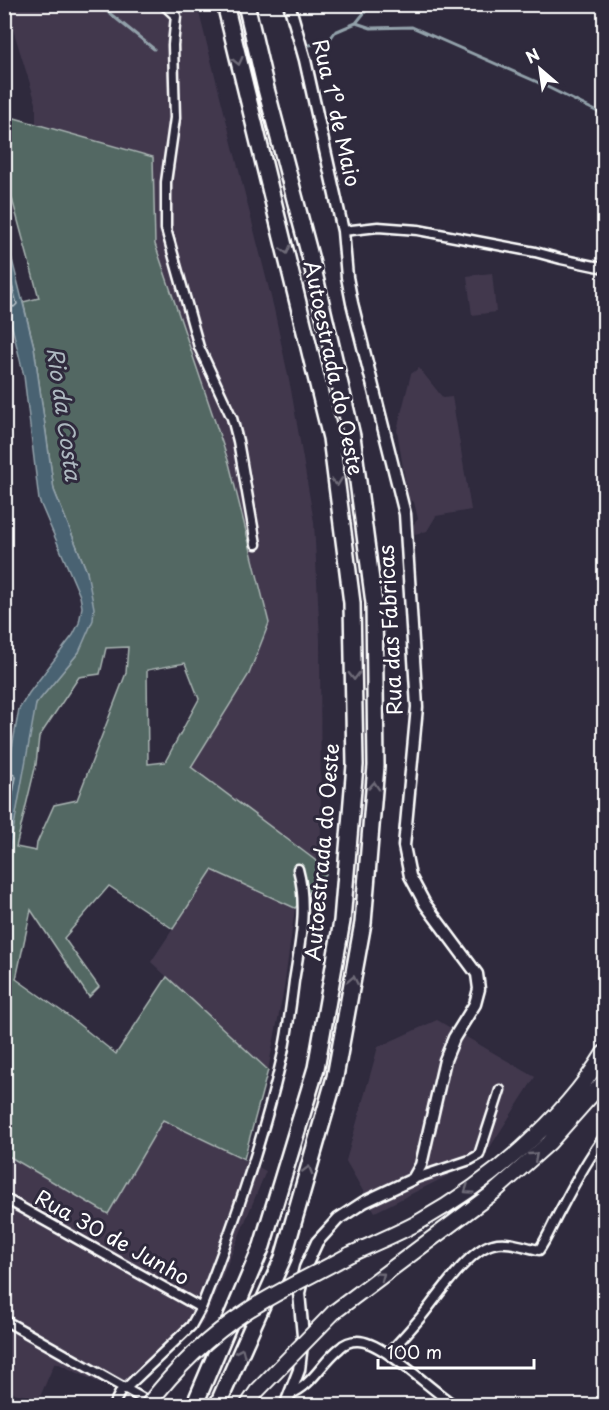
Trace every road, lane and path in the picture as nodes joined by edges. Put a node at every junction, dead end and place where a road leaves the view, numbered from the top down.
1 (163, 4) edge
2 (225, 4) edge
3 (246, 4) edge
4 (289, 4) edge
5 (343, 231) junction
6 (604, 268) edge
7 (256, 544) dead end
8 (297, 869) dead end
9 (604, 1053) edge
10 (604, 1082) edge
11 (500, 1090) dead end
12 (604, 1137) edge
13 (413, 1179) junction
14 (4, 1198) edge
15 (201, 1308) junction
16 (4, 1320) edge
17 (387, 1354) junction
18 (124, 1388) junction
19 (287, 1402) edge
20 (113, 1406) edge
21 (147, 1406) edge
22 (156, 1406) edge
23 (194, 1406) edge
24 (217, 1406) edge
25 (247, 1406) edge
26 (456, 1406) edge

1 - 7 street
2 -> 23 highway, Autoestrada do Oeste
24 -> 3 highway, Autoestrada do Oeste
4 - 5 street, Rua 1º de Maio
5 - 6 street
5 - 13 street, Rua das Fábricas
8 - 15 street
9 -> 21 highway, bridge
25 -> 10 highway, bridge
11 - 13 street
12 - 17 street
13 - 19 street
14 - 15 street, Rua 30 de Junho
15 - 18 street
16 - 18 street
17 - 19 street
17 - 26 street
18 - 20 street
18 - 22 street

